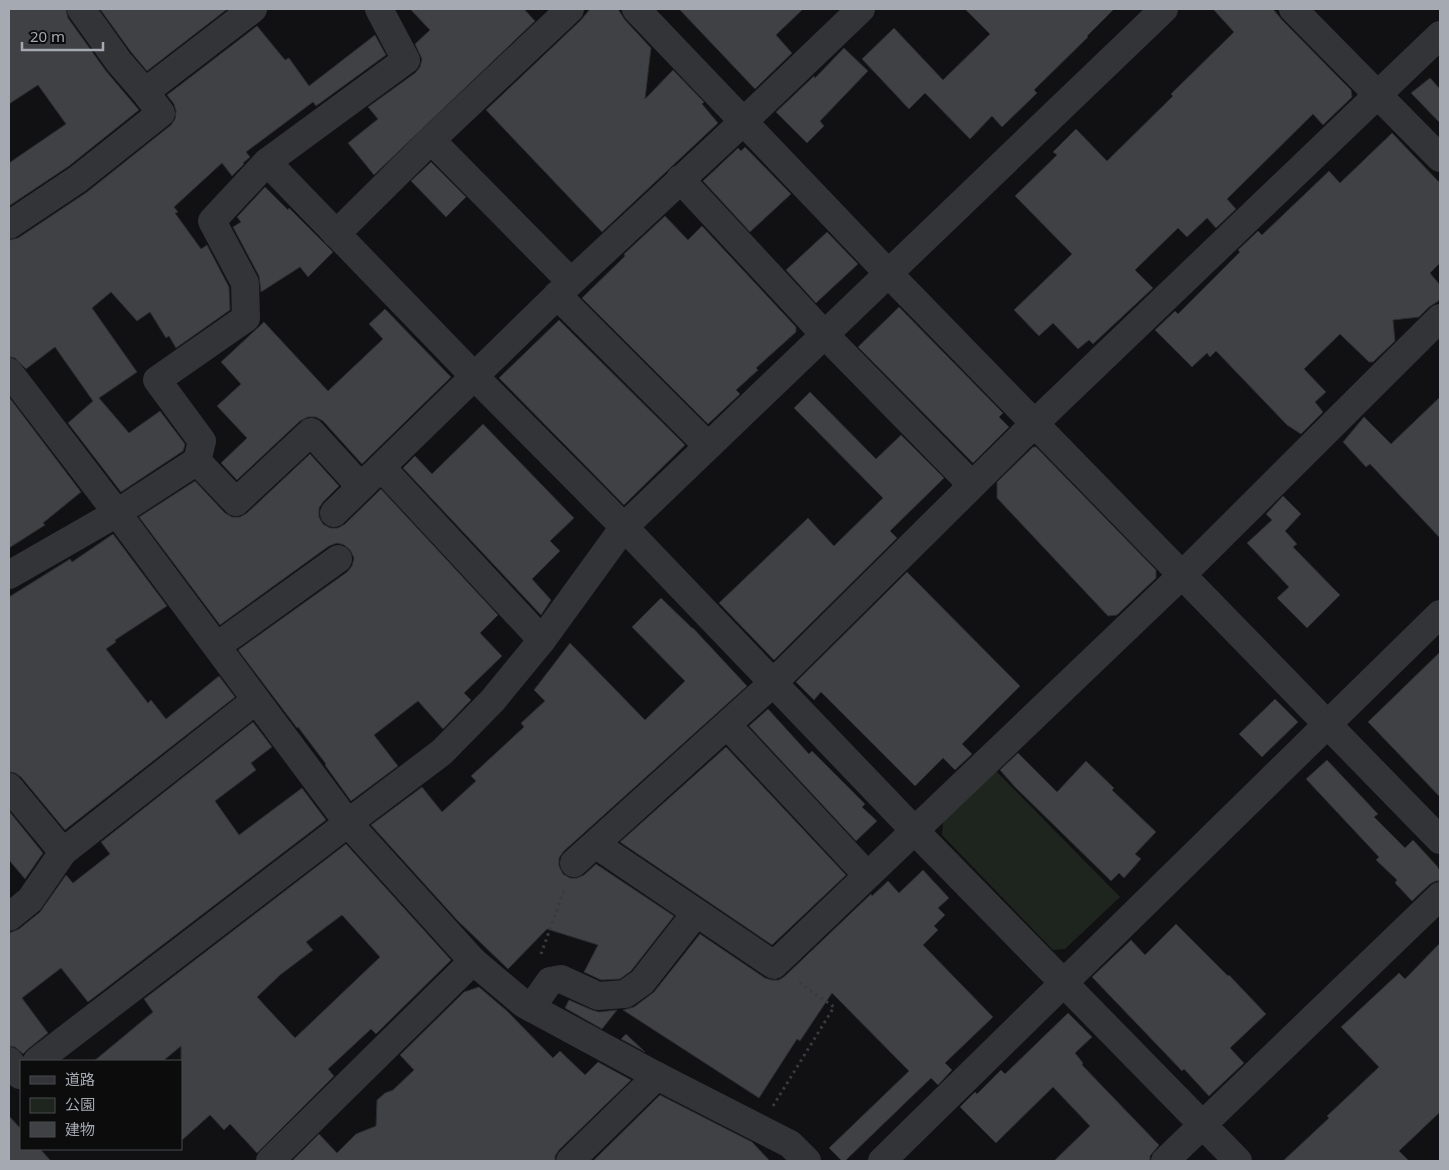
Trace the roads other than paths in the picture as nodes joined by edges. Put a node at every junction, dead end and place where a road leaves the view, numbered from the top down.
1 (81, 9) edge
2 (253, 9) edge
3 (379, 9) edge
4 (570, 9) edge
5 (636, 9) edge
6 (861, 9) edge
7 (1164, 9) edge
8 (1293, 9) edge
9 (1440, 35) edge
10 (145, 92) junction
11 (1378, 94) junction
12 (744, 121) junction
13 (431, 140) junction
14 (1440, 158) edge
15 (267, 162) junction
16 (680, 179) junction
17 (9, 225) edge
18 (336, 234) junction
19 (888, 273) junction
20 (564, 289) junction
21 (1440, 318) edge
22 (824, 334) junction
23 (9, 372) edge
24 (475, 377) junction
25 (1035, 423) junction
26 (708, 446) junction
27 (197, 461) junction
28 (382, 468) junction
29 (972, 485) junction
30 (361, 487) junction
31 (117, 513) junction
32 (334, 513) dead end
33 (624, 527) junction
34 (338, 559) dead end
35 (9, 575) edge
36 (1182, 575) junction
37 (1440, 614) edge
38 (542, 640) junction
39 (216, 646) junction
40 (773, 683) junction
41 (256, 700) junction
42 (727, 724) junction
43 (1327, 724) junction
44 (9, 787) edge
45 (348, 823) junction
46 (914, 830) junction
47 (1440, 840) edge
48 (595, 844) junction
49 (63, 852) junction
50 (574, 863) road end
51 (867, 875) junction
52 (1440, 896) edge
53 (696, 913) junction
54 (9, 918) edge
55 (473, 961) junction
56 (1064, 982) junction
57 (531, 1008) junction
58 (34, 1060) edge
59 (657, 1076) junction
60 (1202, 1125) junction
61 (270, 1161) edge
62 (570, 1161) edge
63 (807, 1161) edge
64 (882, 1161) edge
65 (1165, 1161) edge
66 (1238, 1161) edge

1 - 10 street
2 - 10 street
3 - 15 street
4 - 13 street
5 - 12 street
6 - 12 street
7 - 19 street
8 - 11 street
9 - 11 street
10 - 17 street
11 - 14 street
11 - 25 street
12 - 16 street
12 - 19 street
13 - 18 street
13 - 20 street
15 - 18 street
15 - 27 street
16 - 20 street
16 - 22 street
18 - 24 street
19 - 22 street
19 - 25 street
20 - 24 street
20 - 26 street
21 - 36 street
22 - 26 street
22 - 29 street
23 - 31 street
24 - 28 street
24 - 33 street
25 - 29 street
25 - 36 street
26 - 33 street
27 - 30 street
27 - 31 street
28 - 30 street
28 - 38 street
29 - 40 street
30 - 32 street
31 - 35 street
31 - 39 street
33 - 38 street
33 - 40 street
34 - 39 street
36 - 43 street
36 - 46 street
37 - 43 street
38 - 45 street
39 - 41 street
40 - 42 street
40 - 46 street
41 - 45 street
41 - 49 street
42 - 48 street
42 - 51 street
43 - 47 street
43 - 56 street
44 - 49 street
45 - 55 street
45 - 58 street
46 - 51 street
46 - 56 street
48 - 50 street
48 - 53 street
49 - 54 street
51 - 53 street
52 - 60 street
53 - 57 street
55 - 57 street
55 - 61 street
56 - 60 street
56 - 64 street
57 - 59 street
59 - 62 street
59 - 63 street
60 - 65 street
60 - 66 street

